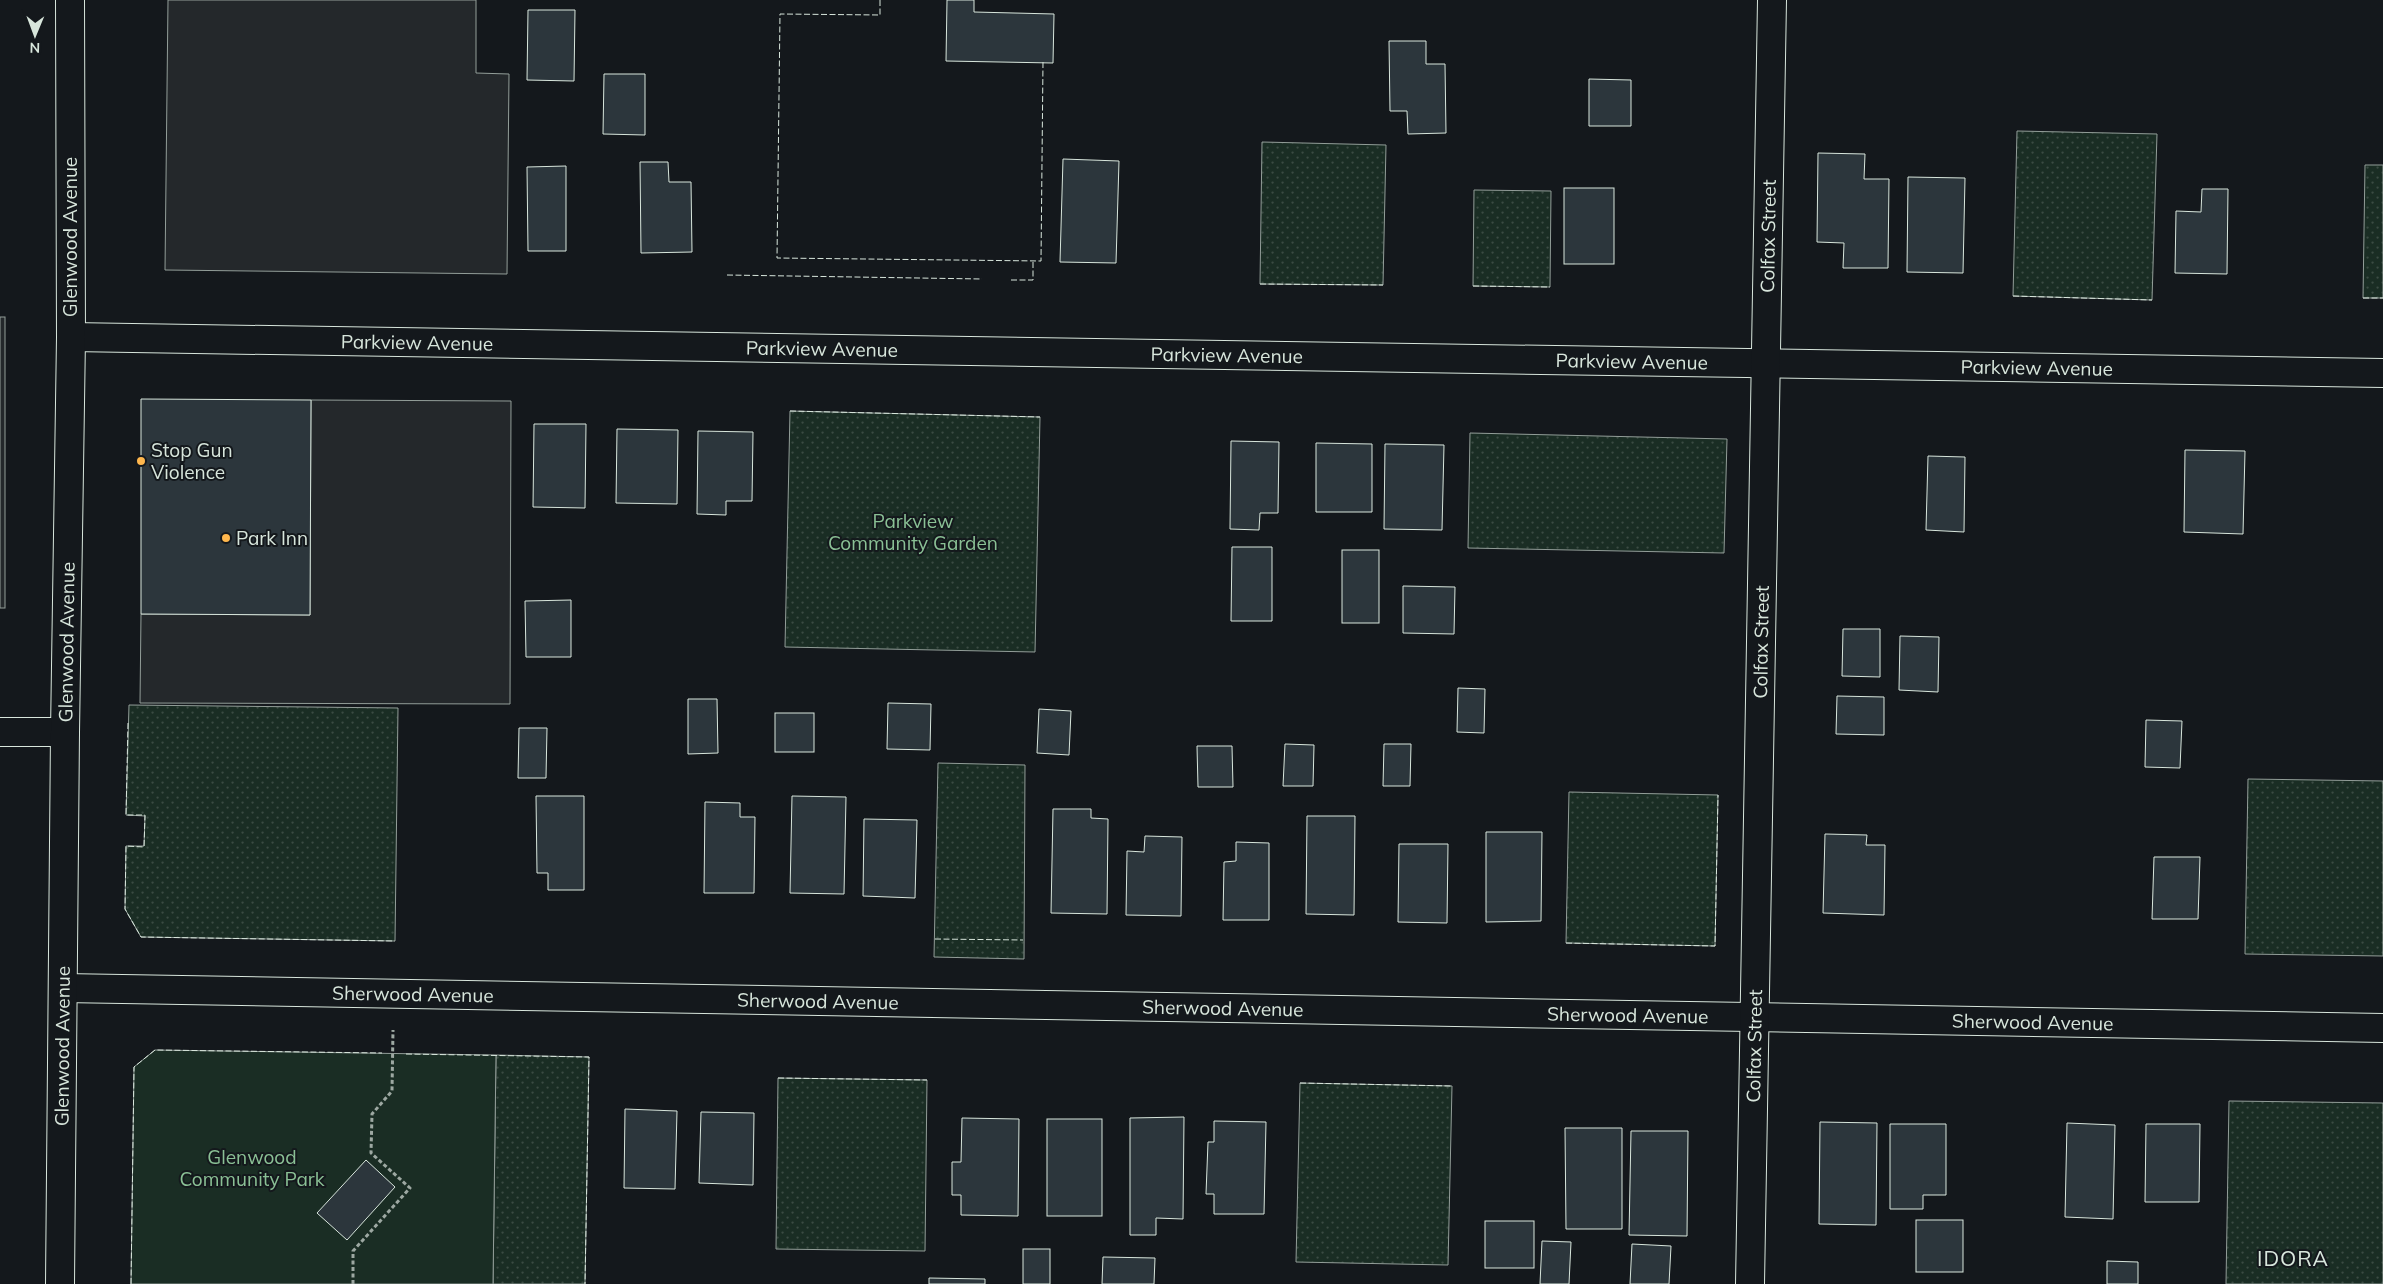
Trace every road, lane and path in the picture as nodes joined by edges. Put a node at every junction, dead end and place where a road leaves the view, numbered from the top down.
1 (70, 0) edge
2 (1772, 0) edge
3 (71, 336) junction
4 (1766, 363) junction
5 (2383, 373) edge
6 (0, 732) edge
7 (65, 732) junction
8 (64, 988) junction
9 (394, 994) junction
10 (1755, 1017) junction
11 (2383, 1028) edge
12 (60, 1284) edge
13 (353, 1284) edge
14 (1750, 1284) edge

1 - 3 street, Glenwood Avenue
2 - 4 street, Colfax Street
3 - 4 street, Parkview Avenue
3 - 7 street, Glenwood Avenue
4 - 5 street, Parkview Avenue
4 - 10 street, Colfax Street
6 - 7 street
7 - 8 street, Glenwood Avenue
8 - 9 street, Sherwood Avenue
8 - 12 street, Glenwood Avenue
9 - 10 street, Sherwood Avenue
9 - 13 path
10 - 11 street, Sherwood Avenue
10 - 14 street, Colfax Street

